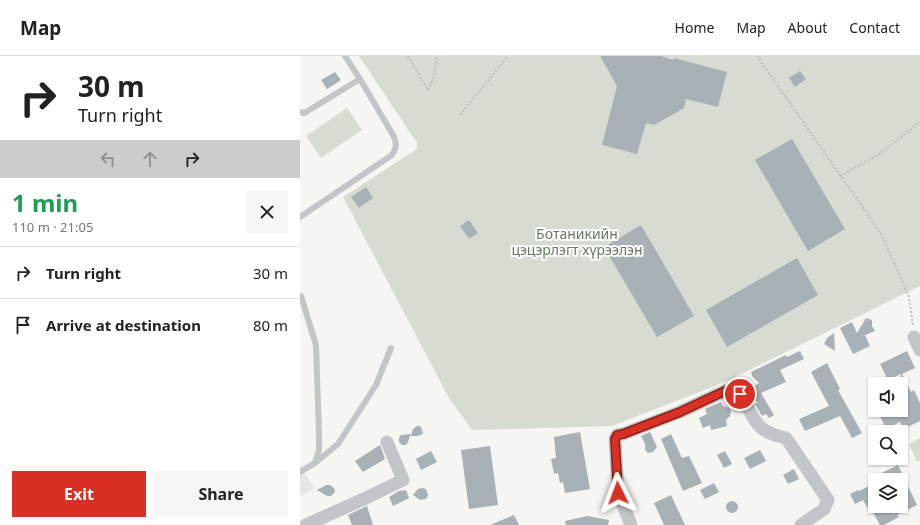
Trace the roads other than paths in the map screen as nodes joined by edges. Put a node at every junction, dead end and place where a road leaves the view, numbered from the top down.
1 (345, 56) edge
2 (360, 79) junction
3 (300, 112) edge
4 (300, 217) edge
5 (301, 296) edge
6 (914, 337) road end
7 (391, 348) dead end
8 (920, 350) edge
9 (387, 442) dead end
10 (315, 463) junction
11 (300, 472) edge
12 (324, 521) edge
13 (306, 525) edge
14 (631, 525) edge
15 (801, 525) edge

1 - 2 lane
2 - 3 lane
2 - 4 lane
5 - 10 lane
6 - 8 street
7 - 10 lane
9 - 12 street
10 - 11 lane
12 - 13 street
14 - 15 street

